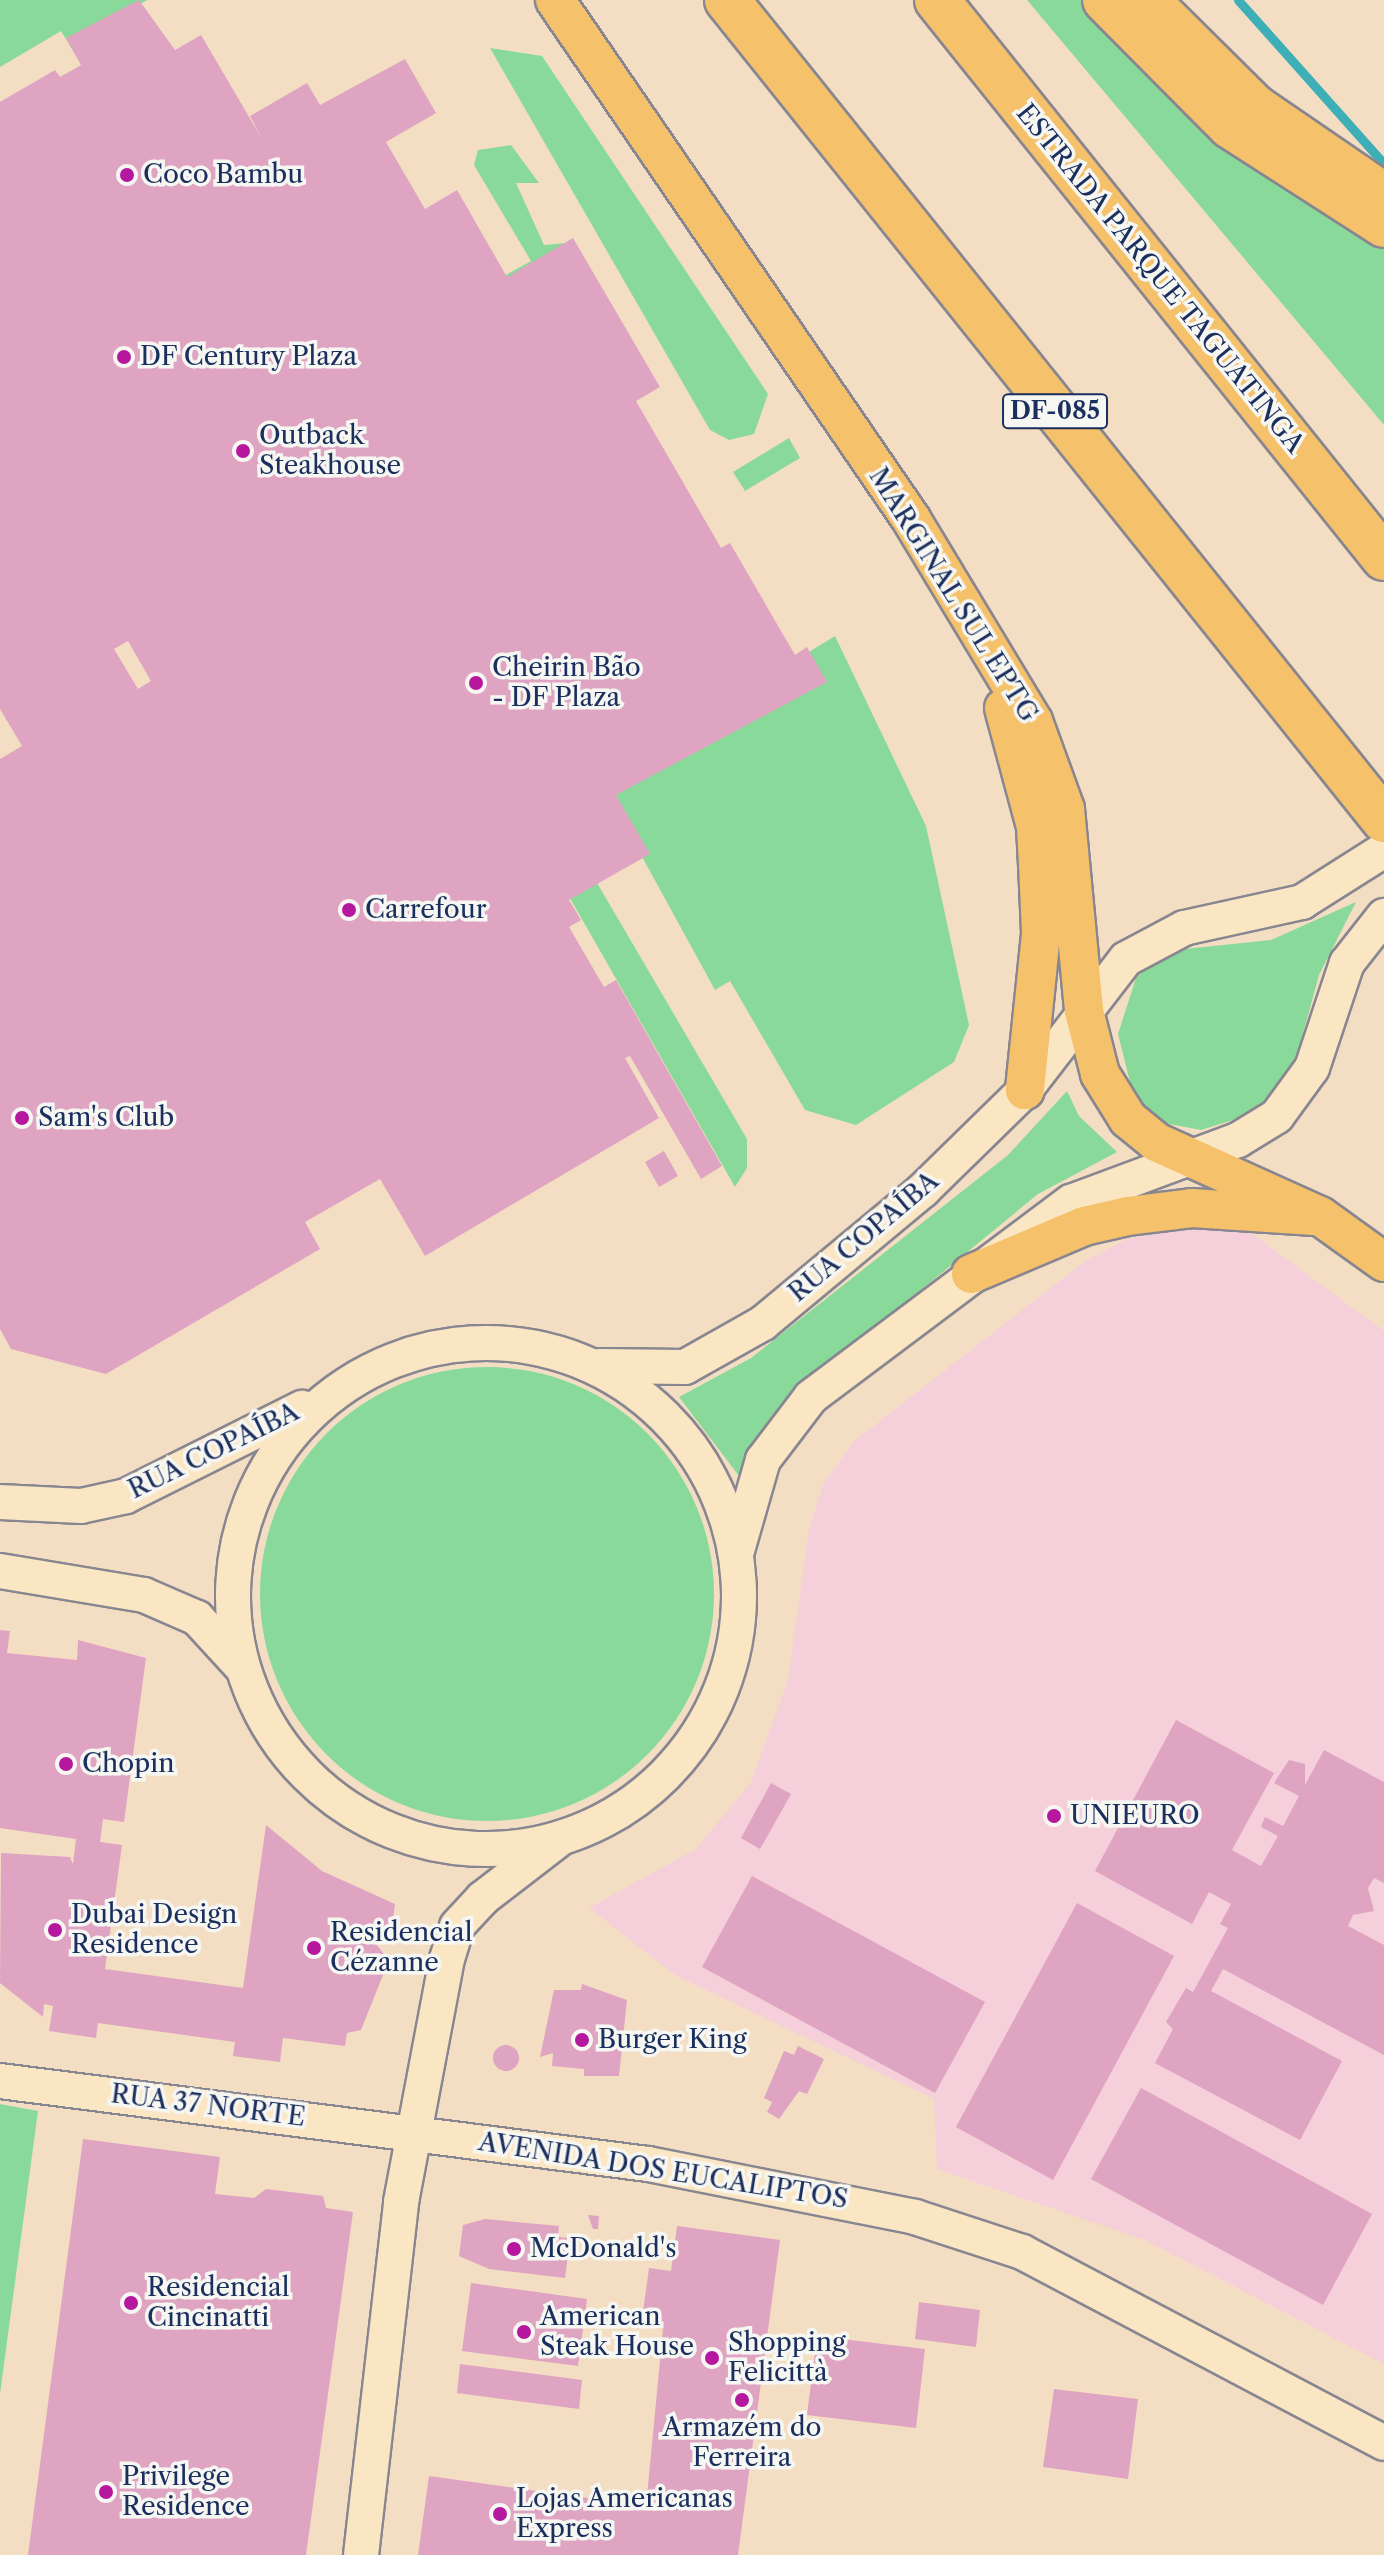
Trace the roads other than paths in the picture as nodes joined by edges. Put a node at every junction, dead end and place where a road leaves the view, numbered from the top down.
1 (555, 0) edge
2 (727, 0) edge
3 (937, 0) edge
4 (1105, 0) edge
5 (1151, 0) edge
6 (1384, 192) edge
7 (1384, 225) edge
8 (1384, 558) edge
9 (984, 640) junction
10 (1384, 820) edge
11 (1384, 850) edge
12 (1377, 921) edge
13 (1084, 1011) junction
14 (1025, 1090) junction
15 (1188, 1154) junction
16 (1320, 1216) junction
17 (1384, 1262) edge
18 (971, 1274) junction
19 (591, 1365) junction
20 (330, 1393) junction
21 (0, 1502) edge
22 (736, 1555) junction
23 (0, 1571) edge
24 (241, 1666) junction
25 (557, 1841) junction
26 (0, 2081) edge
27 (415, 2132) junction
28 (1384, 2443) edge
29 (361, 2555) edge

1 - 9 main road, MARGINAL SUL EPTG
2 - 10 highway, DF-085
3 - 8 highway, ESTRADA PARQUE TAGUATINGA
4 - 7 highway
5 - 6 main road
9 - 13 main road, MARGINAL SUL EPTG
9 - 14 main road
11 - 13 main road, RUA COPAÍBA
12 - 15 main road
13 - 14 main road, RUA COPAÍBA
13 - 15 main road, MARGINAL SUL EPTG
14 - 19 main road, RUA COPAÍBA
15 - 16 main road, MARGINAL SUL EPTG
15 - 18 main road
16 - 17 main road, MARGINAL SUL EPTG
16 - 18 main road
18 - 22 main road
19 - 20 main road
19 - 22 main road
20 - 21 main road, RUA COPAÍBA
20 - 24 main road
22 - 25 main road
23 - 24 main road
24 - 25 main road
25 - 27 main road
26 - 27 main road, RUA 37 NORTE
27 - 28 main road, AVENIDA DOS EUCALIPTOS
27 - 29 main road

